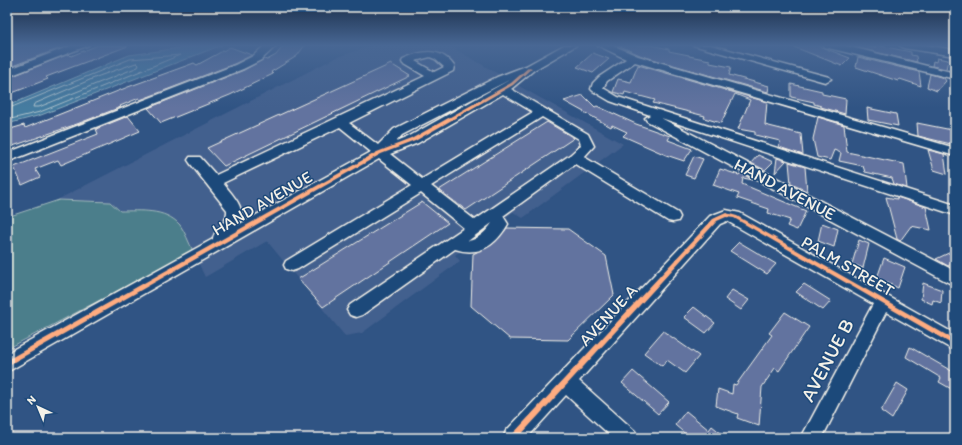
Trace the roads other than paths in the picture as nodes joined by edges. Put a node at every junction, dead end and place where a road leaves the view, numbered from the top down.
1 (29, 66) edge
2 (241, 66) edge
3 (534, 66) edge
4 (623, 66) edge
5 (661, 66) edge
6 (776, 66) edge
7 (913, 66) edge
8 (530, 68) junction
9 (7, 74) edge
10 (433, 76) dead end
11 (955, 76) edge
12 (825, 79) dead end
13 (502, 89) junction
14 (614, 99) junction
15 (542, 112) junction
16 (342, 122) junction
17 (379, 152) junction
18 (955, 152) edge
19 (7, 158) edge
20 (574, 158) junction
21 (195, 160) dead end
22 (214, 182) junction
23 (422, 186) junction
24 (955, 210) edge
25 (495, 214) junction
26 (726, 215) joint
27 (673, 217) dead end
28 (475, 228) junction
29 (453, 243) junction
30 (208, 250) junction
31 (292, 265) dead end
32 (955, 279) edge
33 (883, 302) junction
34 (356, 310) dead end
35 (955, 343) edge
36 (7, 363) edge
37 (566, 382) junction
38 (513, 438) edge
39 (628, 438) edge
40 (811, 438) edge

1 - 9 street
2 - 19 street
3 - 8 street, HAND AVENUE
4 - 14 street
5 - 18 street
6 - 12 street
7 - 11 street
8 - 13 street, HAND AVENUE
8 - 17 street, HAND AVENUE
10 - 16 street
13 - 15 street
13 - 17 street, HAND AVENUE
14 - 24 street
14 - 32 street, HAND AVENUE
15 - 20 street
15 - 23 street
16 - 17 street
16 - 22 street
17 - 23 street
17 - 30 street, HAND AVENUE
20 - 25 street
20 - 27 street
21 - 22 street
22 - 30 street
23 - 28 street
23 - 31 street
25 - 28 street
25 - 29 street
26 - 33 street, PALM STREET
26 - 37 street, AVENUE A
28 - 29 street
29 - 34 street
30 - 36 street, HAND AVENUE
33 - 35 street, PALM STREET
33 - 40 street, AVENUE B
37 - 38 street, AVENUE A
37 - 39 street

